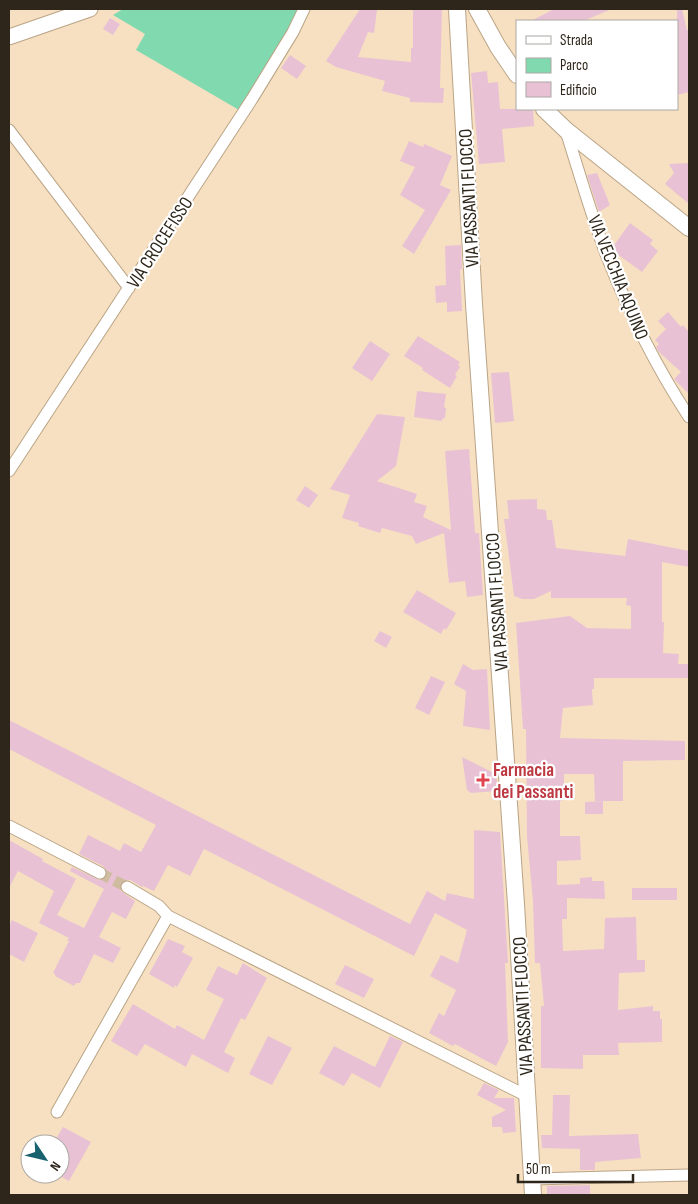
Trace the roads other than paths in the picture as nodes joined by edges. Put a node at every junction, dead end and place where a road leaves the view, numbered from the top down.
1 (90, 9) edge
2 (304, 9) edge
3 (457, 9) edge
4 (478, 9) edge
5 (9, 37) edge
6 (516, 74) edge
7 (545, 110) edge
8 (9, 130) edge
9 (566, 130) junction
10 (689, 228) edge
11 (129, 288) junction
12 (689, 417) edge
13 (9, 471) edge
14 (9, 826) edge
15 (100, 873) tunnel mouth
16 (127, 887) tunnel mouth
17 (168, 916) junction
18 (527, 1096) junction
19 (57, 1112) dead end
20 (689, 1175) edge
21 (532, 1179) junction
22 (533, 1195) edge

1 - 5 street
2 - 11 street, VIA CROCEFISSO
3 - 18 main road, VIA PASSANTI FLOCCO
4 - 6 main road
7 - 9 main road
8 - 11 street
9 - 10 main road
9 - 12 street, VIA VECCHIA AQUINO
11 - 13 street, VIA CROCEFISSO
14 - 15 street
16 - 17 street
17 - 18 street
17 - 19 street
18 - 21 main road, VIA PASSANTI FLOCCO
20 - 21 street
21 - 22 main road, VIA PASSANTI FLOCCO

